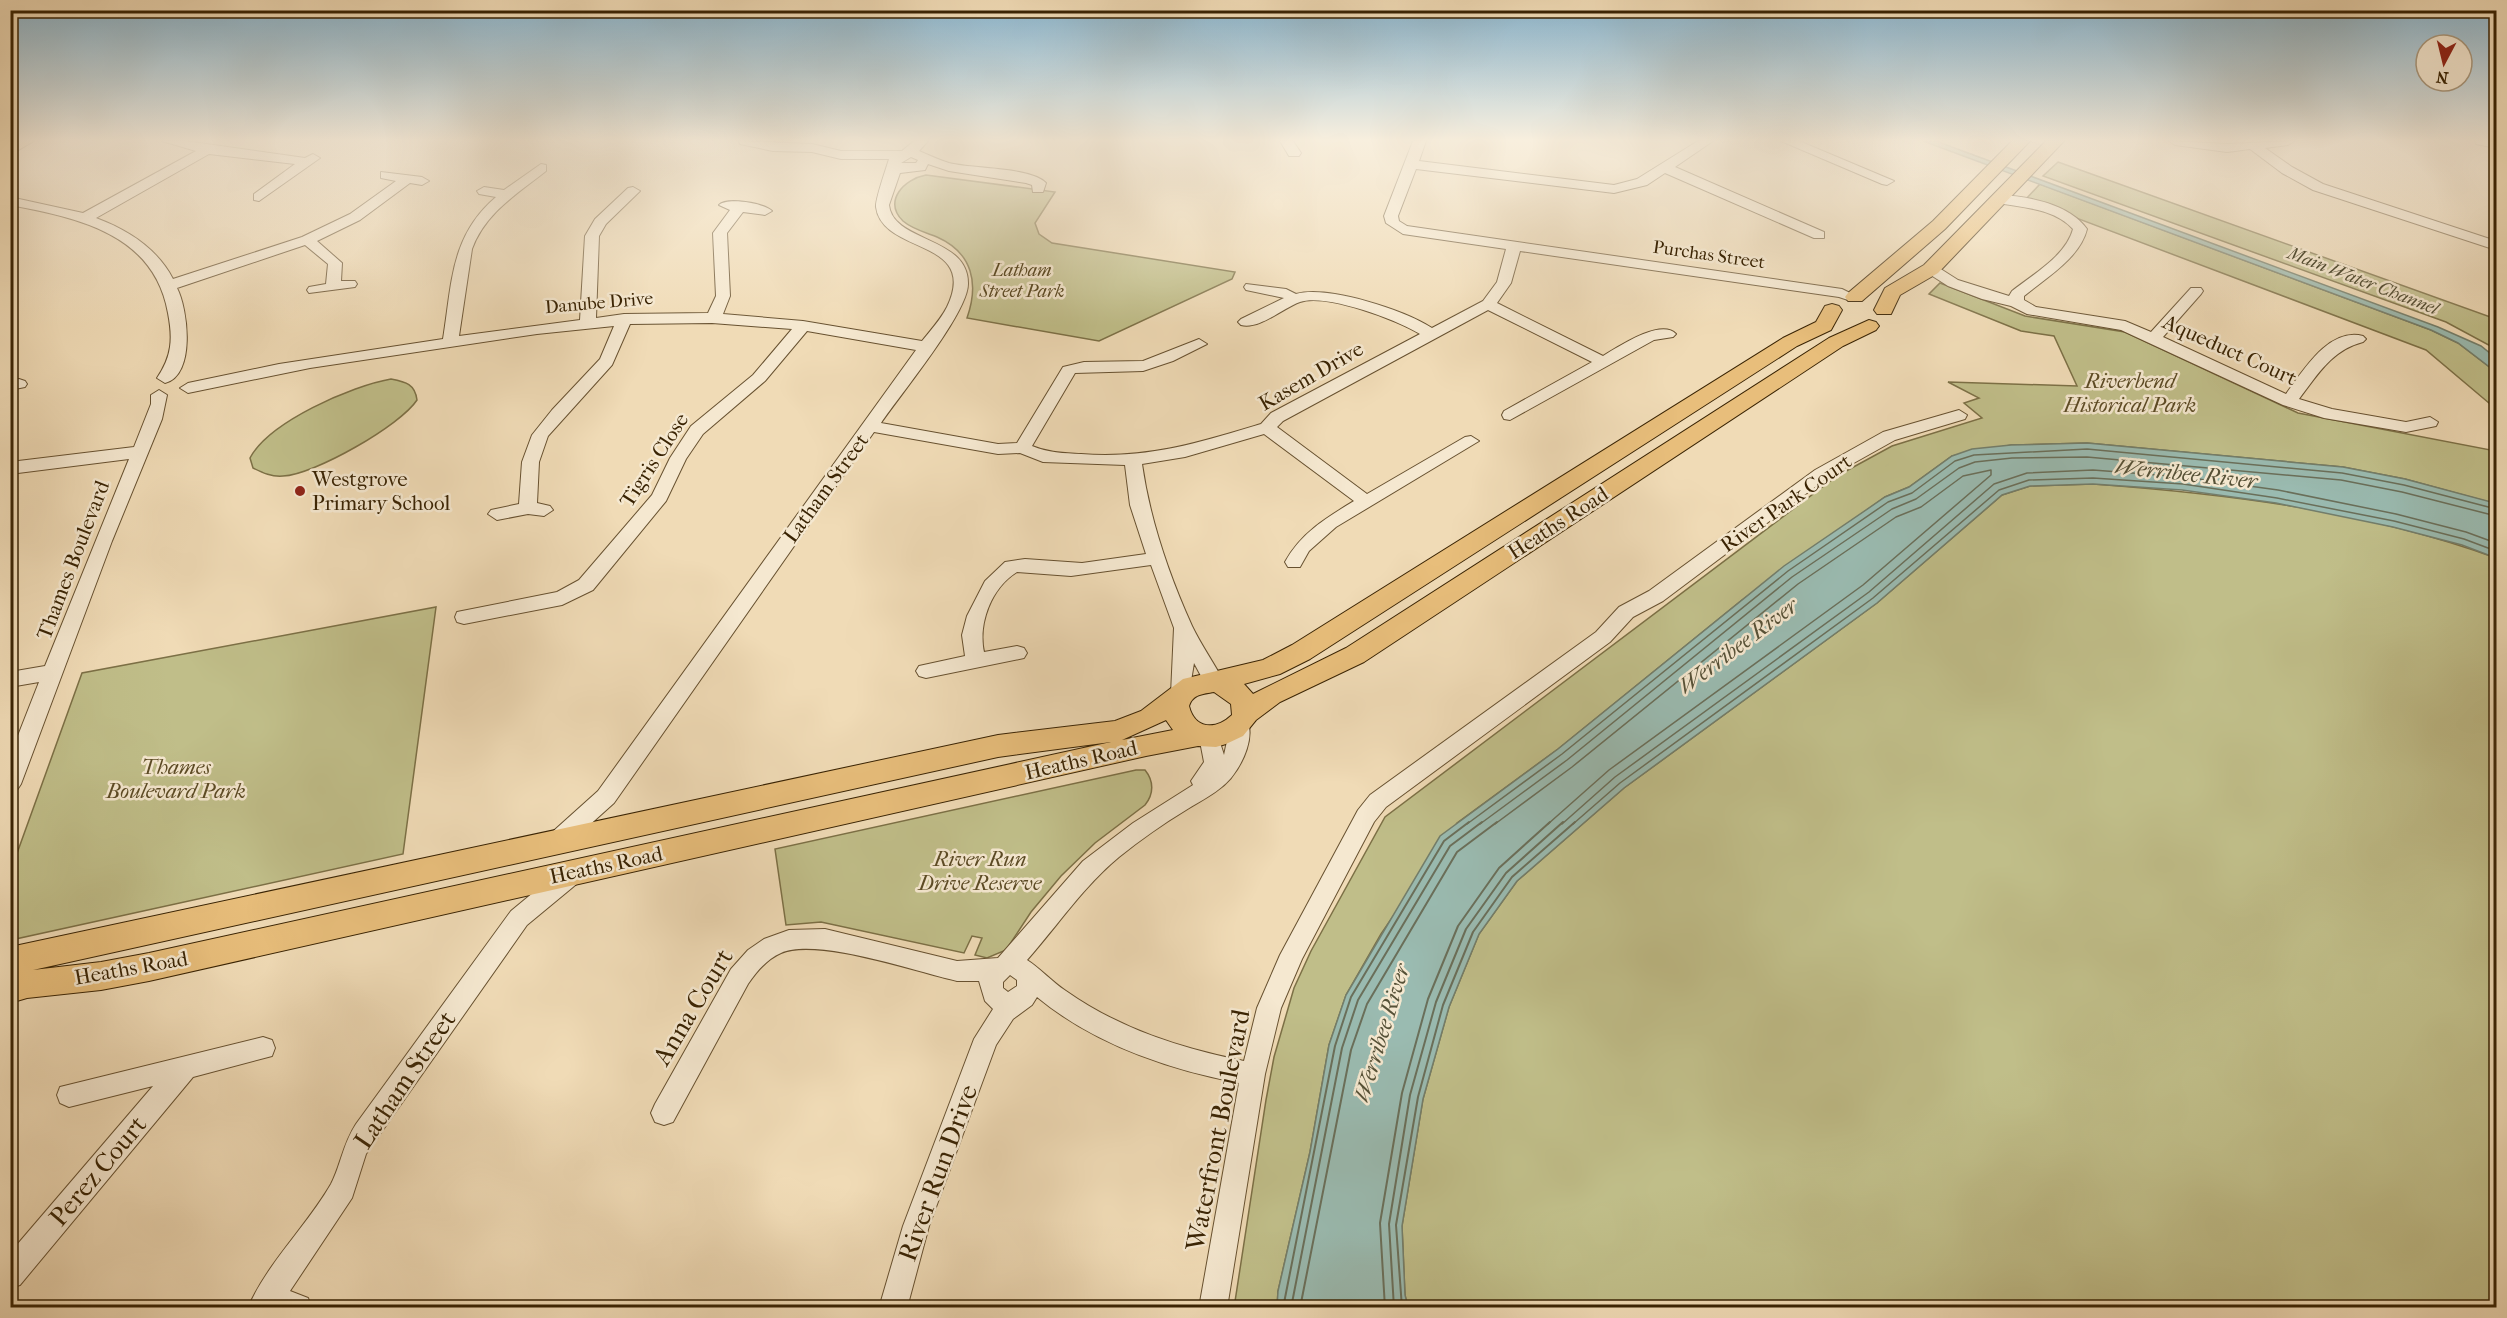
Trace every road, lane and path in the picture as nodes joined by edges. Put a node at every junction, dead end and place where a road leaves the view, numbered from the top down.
1 (18, 203) edge
2 (114, 203) edge
3 (375, 203) edge
4 (499, 203) edge
5 (621, 203) edge
6 (885, 203) edge
7 (1396, 203) edge
8 (1744, 203) edge
9 (1961, 203) edge
10 (1996, 203) edge
11 (2027, 203) edge
12 (2363, 203) edge
13 (723, 205) dead end
14 (740, 207) junction
15 (765, 211) dead end
16 (85, 218) junction
17 (1819, 235) dead end
18 (307, 240) junction
19 (2496, 246) edge
20 (1514, 250) junction
21 (1931, 269) junction
22 (350, 284) dead end
23 (170, 285) junction
24 (333, 287) junction
25 (1251, 287) dead end
26 (1794, 288) junction
27 (314, 290) dead end
28 (2196, 291) dead end
29 (1294, 299) junction
30 (2016, 302) junction
31 (1842, 303) junction
32 (1488, 304) junction
33 (714, 318) junction
34 (1876, 318) junction
35 (624, 319) junction
36 (588, 322) junction
37 (1246, 322) dead end
38 (803, 326) junction
39 (1668, 334) dead end
40 (1432, 335) junction
41 (2153, 339) junction
42 (2358, 339) dead end
43 (450, 342) junction
44 (1199, 344) dead end
45 (927, 347) junction
46 (180, 353) junction
47 (1604, 362) junction
48 (165, 378) junction
49 (188, 383) junction
50 (159, 395) junction
51 (2289, 401) junction
52 (1510, 415) dead end
53 (1959, 415) dead end
54 (154, 419) junction
55 (2430, 422) dead end
56 (870, 426) junction
57 (1267, 428) junction
58 (1471, 441) dead end
59 (1022, 448) junction
60 (139, 452) junction
61 (1132, 460) junction
62 (10, 468) edge
63 (1365, 501) junction
64 (498, 514) dead end
65 (1296, 550) dead end
66 (1157, 558) junction
67 (464, 617) dead end
68 (1183, 627) junction
69 (1017, 653) dead end
70 (975, 660) junction
71 (926, 671) dead end
72 (54, 672) junction
73 (10, 680) edge
74 (1216, 682) junction
75 (1180, 695) junction
76 (1242, 719) junction
77 (1205, 735) junction
78 (10, 784) edge
79 (606, 797) junction
80 (1176, 806) junction
81 (1372, 807) joint
82 (622, 827) junction
83 (558, 841) junction
84 (576, 872) junction
85 (492, 890) junction
86 (519, 918) junction
87 (10, 961) edge
88 (1010, 984) junction
89 (10, 988) edge
90 (263, 1048) dead end
91 (184, 1067) junction
92 (1253, 1074) junction
93 (69, 1095) dead end
94 (664, 1113) dead end
95 (10, 1275) edge
96 (265, 1303) edge
97 (298, 1308) edge
98 (893, 1308) edge
99 (1213, 1308) edge

1 - 16 street
2 - 16 street
3 - 18 street
4 - 43 street
5 - 36 street
6 - 45 street, Latham Street
7 - 20 street, Purchas Street
8 - 17 street
9 - 31 main road, Heaths Road
10 - 21 main road, Heaths Road
11 - 30 street
12 - 19 street
13 - 14 street
14 - 15 street
14 - 33 street
16 - 23 street
18 - 23 street
18 - 24 street
20 - 26 street, Purchas Street
20 - 32 street, Kasem Drive
21 - 30 street, Aqueduct Court
21 - 34 main road, Heaths Road
22 - 24 street
23 - 46 street
24 - 27 street
25 - 29 street
26 - 31 street, Purchas Street
26 - 31 street, Purchas Street
28 - 41 street
29 - 37 street
29 - 40 street
30 - 41 street, Aqueduct Court
31 - 34 main road
31 - 34 main road
31 - 74 main road, Heaths Road
32 - 40 street, Kasem Drive
32 - 47 street
33 - 35 street, Danube Drive
33 - 38 street, Danube Drive
34 - 76 main road, Heaths Road
35 - 36 street, Danube Drive
35 - 64 street
36 - 43 street, Danube Drive
38 - 45 street, Danube Drive
38 - 67 street, Tigris Close
39 - 47 street
40 - 57 street, Kasem Drive
41 - 51 street, Aqueduct Court
42 - 51 street
43 - 49 street, Danube Drive
44 - 59 street
45 - 56 street, Latham Street
46 - 48 street
46 - 49 street
47 - 52 street
48 - 49 street
48 - 50 street, Thames Boulevard
49 - 50 street
49 - 54 street, Thames Boulevard
50 - 54 street, Thames Boulevard
51 - 55 street, Aqueduct Court
53 - 81 street, River Park Court
54 - 60 street, Thames Boulevard
56 - 59 street, Kasem Drive
56 - 79 street, Latham Street
57 - 61 street, Kasem Drive
57 - 63 street
58 - 63 street
59 - 61 street, Kasem Drive
60 - 62 street
60 - 72 street, Thames Boulevard
61 - 66 street
63 - 65 street
66 - 68 street
66 - 70 street
68 - 74 street
68 - 75 street
69 - 70 street
70 - 71 street
72 - 73 street
72 - 78 street, Thames Boulevard
74 - 75 main road
74 - 76 main road
75 - 77 main road
75 - 82 main road, Heaths Road
76 - 77 main road
76 - 80 street, River Run Drive
77 - 80 street, River Run Drive
77 - 84 main road, Heaths Road
79 - 82 street
79 - 83 street, Latham Street
80 - 88 street, River Run Drive
81 - 92 street, Waterfront Boulevard
82 - 83 main road, Heaths Road
83 - 87 main road, Heaths Road
84 - 85 main road, Heaths Road
84 - 86 street, Latham Street
85 - 86 street
85 - 89 main road, Heaths Road
86 - 96 street, Latham Street
88 - 92 street
88 - 94 street, Anna Court
88 - 98 street, River Run Drive
90 - 91 street, Perez Court
91 - 93 street, Perez Court
91 - 95 street, Perez Court
92 - 99 street, Waterfront Boulevard
96 - 97 street

